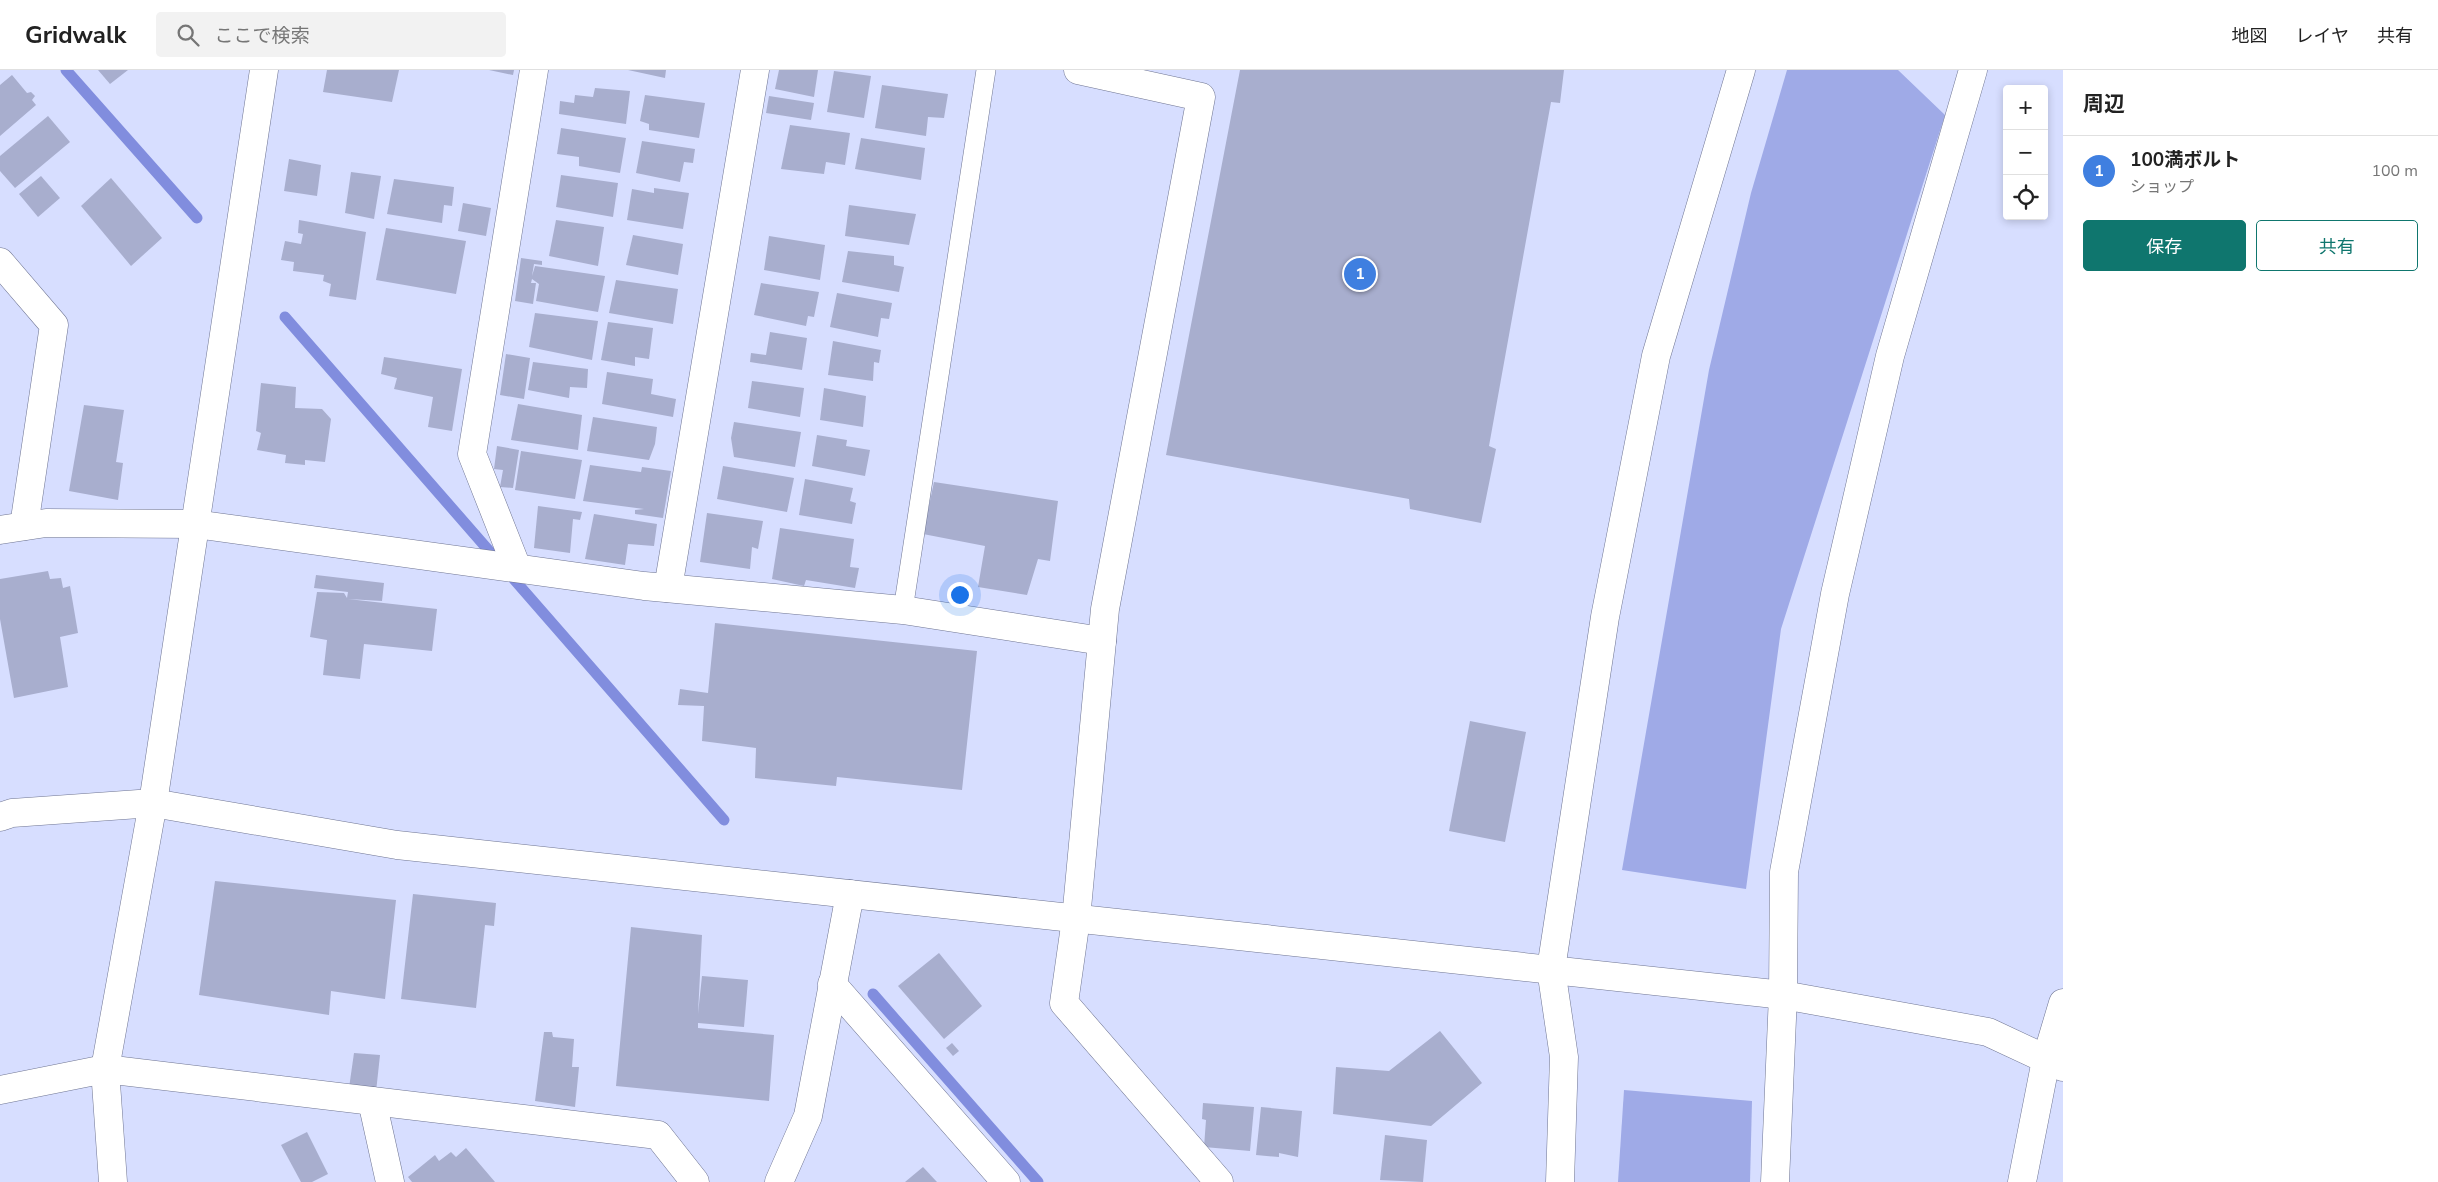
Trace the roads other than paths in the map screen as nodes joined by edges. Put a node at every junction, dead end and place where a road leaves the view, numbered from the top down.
1 (264, 70) edge
2 (534, 70) edge
3 (755, 70) edge
4 (986, 70) edge
5 (1078, 70) edge
6 (1741, 70) edge
7 (1973, 70) edge
8 (0, 262) edge
9 (195, 524) junction
10 (12, 528) edge
11 (526, 569) junction
12 (668, 588) junction
13 (903, 610) junction
14 (1102, 641) junction
15 (153, 803) junction
16 (0, 817) edge
17 (850, 894) junction
18 (1076, 919) junction
19 (1551, 969) junction
20 (832, 984) junction
21 (1784, 995) junction
22 (2063, 1003) edge
23 (2055, 1064) edge
24 (105, 1069) junction
25 (0, 1090) edge
26 (372, 1101) junction
27 (113, 1182) edge
28 (390, 1182) edge
29 (695, 1182) edge
30 (779, 1182) edge
31 (1006, 1182) edge
32 (1219, 1182) edge
33 (1560, 1182) edge
34 (1775, 1182) edge
35 (2022, 1182) edge

1 - 9 street
2 - 11 street
3 - 12 street
4 - 13 lane
5 - 14 street
6 - 19 street
7 - 21 street
8 - 10 street
9 - 10 street
9 - 11 street
9 - 15 street
11 - 12 street
12 - 13 street
13 - 14 street
14 - 18 street
15 - 16 street
15 - 17 street
15 - 24 street
17 - 18 street
17 - 20 street
18 - 19 street
18 - 32 street
19 - 21 street
19 - 33 street
20 - 30 street
20 - 31 street
21 - 23 street
21 - 34 street
22 - 23 street
23 - 35 street
24 - 25 street
24 - 26 street
24 - 27 street
26 - 28 street
26 - 29 street

